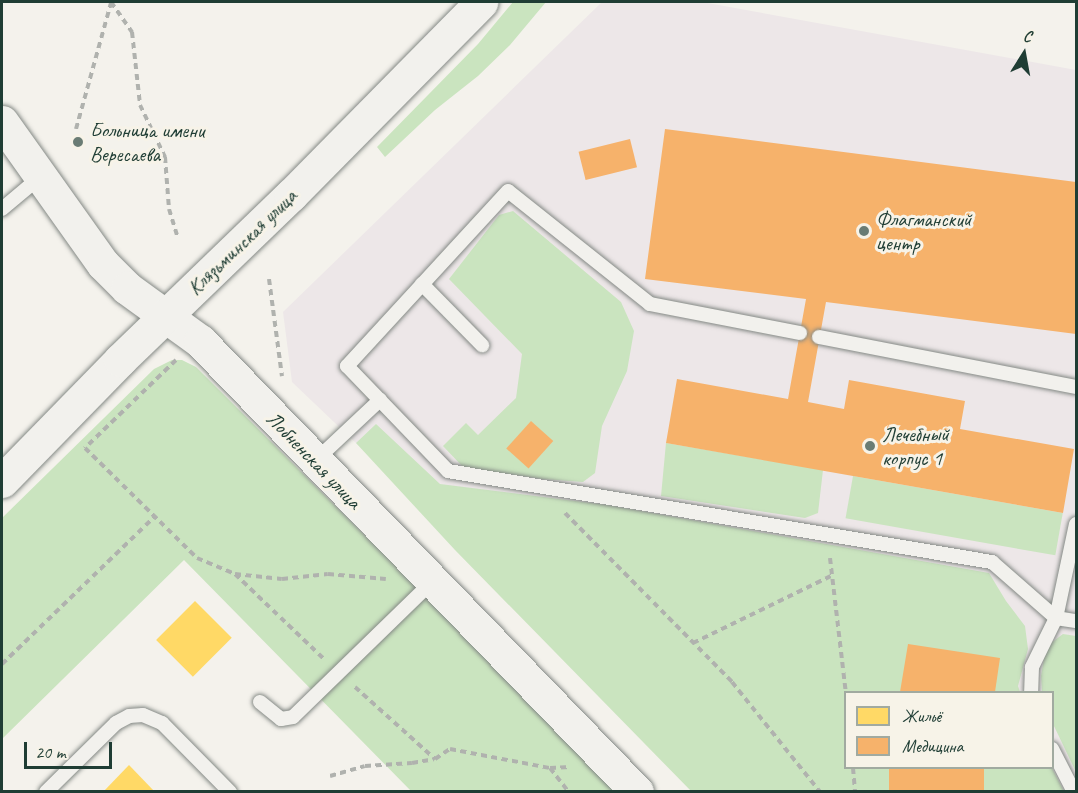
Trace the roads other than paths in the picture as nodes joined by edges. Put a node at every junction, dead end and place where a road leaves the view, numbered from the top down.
1 (482, 2) edge
2 (2, 122) edge
3 (40, 177) junction
4 (2, 209) edge
5 (422, 284) junction
6 (165, 316) junction
7 (800, 333) dead end
8 (819, 337) dead end
9 (482, 345) dead end
10 (1077, 387) edge
11 (380, 400) junction
12 (314, 461) junction
13 (2, 480) edge
14 (1077, 524) edge
15 (432, 582) junction
16 (1056, 618) junction
17 (1077, 621) edge
18 (1031, 691) edge
19 (260, 702) dead end
20 (1054, 751) edge
21 (46, 792) edge
22 (230, 792) edge
23 (637, 792) edge
24 (1074, 792) edge

1 - 6 street, Клязьминская улица
2 - 3 street, Лобненская улица
3 - 4 lane
3 - 6 street, Лобненская улица
5 - 7 lane
5 - 9 lane
5 - 11 lane
6 - 12 street, Лобненская улица
6 - 13 street, Клязьминская улица
8 - 10 lane
11 - 12 lane
11 - 16 lane
12 - 15 street, Лобненская улица
14 - 16 lane
15 - 19 lane
15 - 23 street, Лобненская улица
16 - 17 lane
16 - 18 lane
20 - 24 lane
21 - 22 lane

